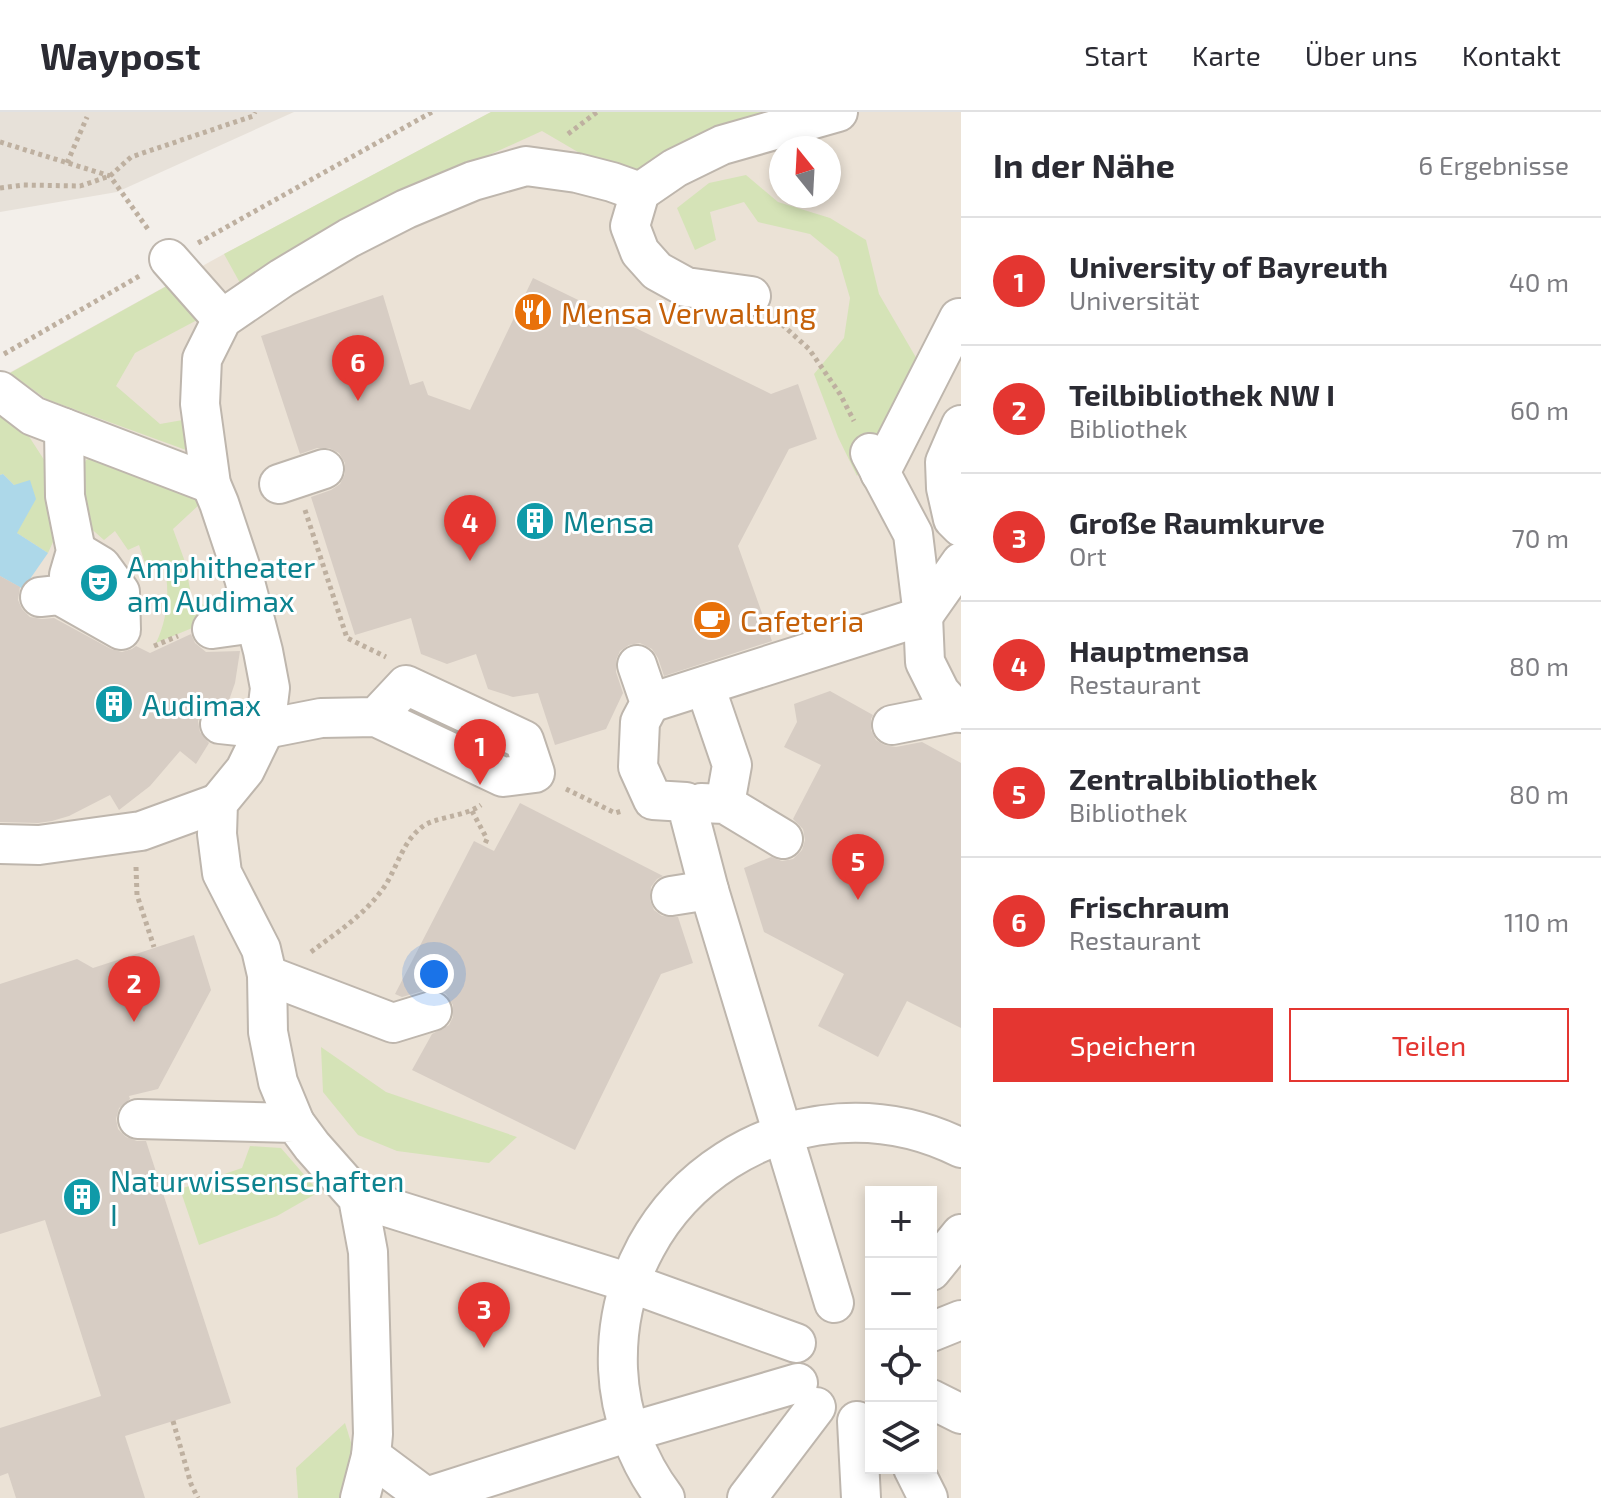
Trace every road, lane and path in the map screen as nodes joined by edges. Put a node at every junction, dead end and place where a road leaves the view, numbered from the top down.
1 (255, 112) edge
2 (432, 112) edge
3 (838, 112) edge
4 (87, 117) dead end
5 (0, 142) edge
6 (67, 163) junction
7 (110, 176) junction
8 (0, 188) edge
9 (640, 192) junction
10 (169, 259) junction
11 (751, 296) joint
12 (960, 314) edge
13 (222, 319) junction
14 (0, 357) edge
15 (0, 391) edge
16 (961, 425) edge
17 (64, 428) junction
18 (875, 463) junction
19 (299, 478) dead end
20 (220, 496) junction
21 (961, 527) edge
22 (76, 551) junction
23 (957, 573) edge
24 (923, 616) junction
25 (255, 623) junction
26 (212, 629) dead end
27 (360, 644) dead end
28 (637, 665) dead end
29 (705, 686) junction
30 (650, 703) junction
31 (960, 712) edge
32 (220, 724) dead end
33 (892, 725) dead end
34 (265, 729) junction
35 (535, 773) joint
36 (670, 801) junction
37 (218, 803) junction
38 (483, 803) dead end
39 (725, 804) junction
40 (472, 811) junction
41 (141, 831) junction
42 (783, 839) dead end
43 (0, 844) edge
44 (484, 846) dead end
45 (222, 873) junction
46 (709, 890) junction
47 (671, 896) dead end
48 (154, 947) dead end
49 (267, 975) junction
50 (432, 1011) dead end
51 (138, 1119) dead end
52 (295, 1123) junction
53 (783, 1133) junction
54 (961, 1148) edge
55 (358, 1198) junction
56 (961, 1234) edge
57 (937, 1264) edge
58 (630, 1283) junction
59 (834, 1303) dead end
60 (961, 1320) edge
61 (936, 1330) edge
62 (796, 1343) dead end
63 (937, 1402) edge
64 (961, 1414) edge
65 (173, 1421) dead end
66 (857, 1421) dead end
67 (630, 1432) junction
68 (371, 1456) junction
69 (916, 1474) edge
70 (198, 1498) edge
71 (360, 1498) edge
72 (425, 1498) edge
73 (665, 1498) edge
74 (747, 1498) edge
75 (861, 1498) edge
76 (928, 1498) edge

1 - 7 path
2 - 10 path
3 - 9 street
4 - 6 path
5 - 6 path
6 - 7 path
7 - 8 path
7 - 10 path
9 - 11 street
9 - 13 street
10 - 13 street
10 - 14 path
11 - 18 path
12 - 18 street
13 - 20 street
15 - 17 street
16 - 21 street
17 - 20 street
17 - 22 street
18 - 24 street
19 - 27 path
20 - 25 street
22 - 22 street
23 - 24 street
24 - 29 street
24 - 31 street
25 - 26 street
25 - 34 street
28 - 30 street
29 - 30 street
29 - 39 street
30 - 36 street
31 - 33 street
32 - 34 street
34 - 35 street
34 - 37 street
35 - 36 path
36 - 39 street
36 - 46 street
37 - 41 street
37 - 45 street
38 - 40 path
39 - 42 street
40 - 44 path
40 - 49 path
41 - 43 street
41 - 45 street
41 - 48 path
45 - 49 street
46 - 47 street
46 - 53 street
49 - 50 street
49 - 52 street
51 - 52 street
52 - 55 street
53 - 54 street
53 - 58 street
53 - 59 street
55 - 58 street
55 - 68 street
56 - 57 street
58 - 62 street
58 - 67 street
60 - 61 street
63 - 64 street
65 - 70 path
66 - 75 street
67 - 72 street
67 - 73 street
67 - 74 street
68 - 71 street
68 - 72 street
69 - 76 street

